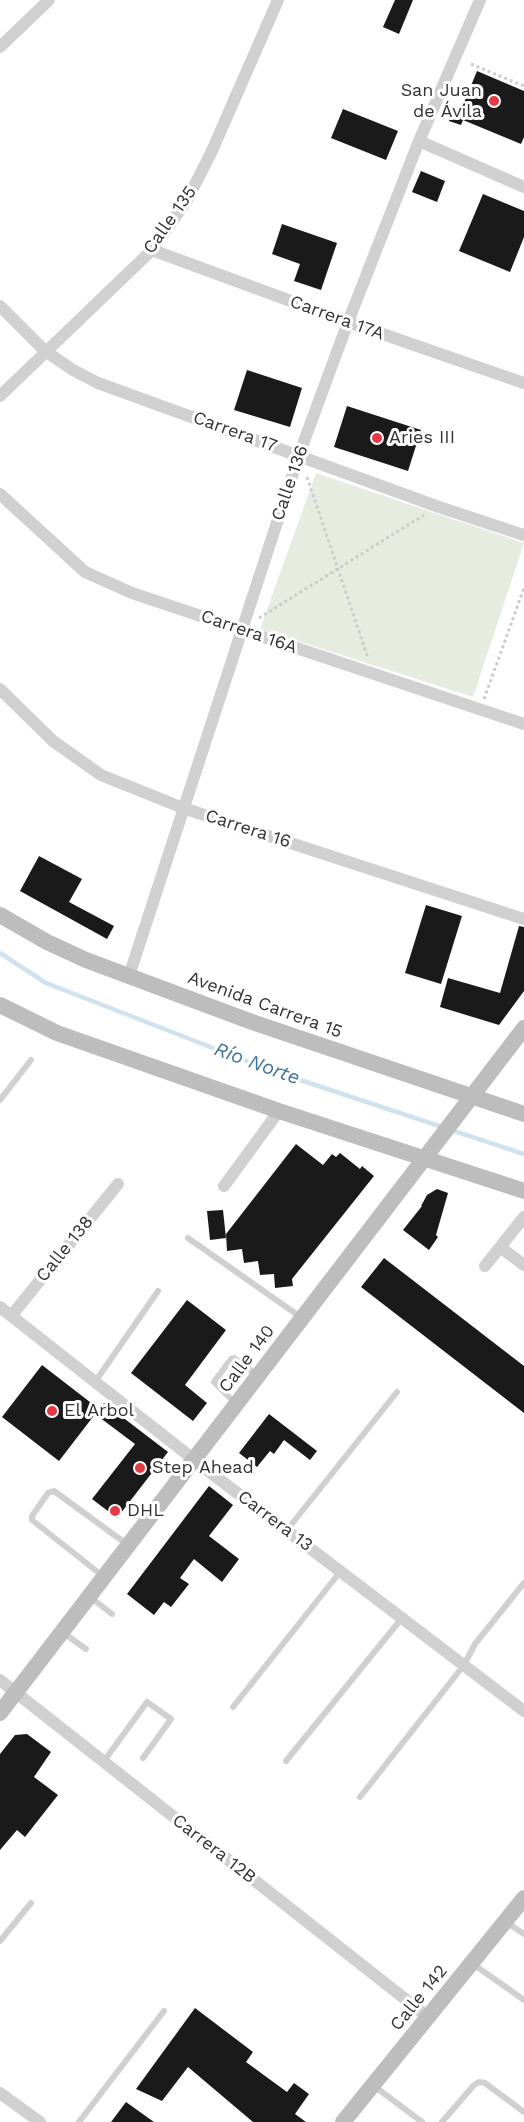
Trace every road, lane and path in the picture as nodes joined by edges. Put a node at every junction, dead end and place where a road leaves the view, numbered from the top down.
1 (49, 0) edge
2 (278, 0) edge
3 (480, 0) edge
4 (0, 47) edge
5 (471, 64) dead end
6 (524, 86) edge
7 (418, 141) junction
8 (524, 187) edge
9 (152, 250) junction
10 (0, 306) edge
11 (348, 322) junction
12 (45, 351) junction
13 (524, 382) edge
14 (0, 396) edge
15 (299, 454) junction
16 (0, 494) edge
17 (439, 507) junction
18 (524, 536) edge
19 (338, 568) junction
20 (524, 588) edge
21 (242, 630) junction
22 (374, 674) junction
23 (0, 689) edge
24 (481, 710) junction
25 (524, 724) edge
26 (183, 808) junction
27 (0, 915) edge
28 (524, 919) edge
29 (129, 976) junction
30 (0, 1005) edge
31 (524, 1028) edge
32 (31, 1060) dead end
33 (0, 1100) edge
34 (468, 1101) junction
35 (279, 1111) junction
36 (524, 1114) edge
37 (428, 1155) junction
38 (118, 1184) dead end
39 (224, 1186) dead end
40 (524, 1191) edge
41 (524, 1217) edge
42 (188, 1238) dead end
43 (500, 1247) junction
44 (524, 1265) edge
45 (485, 1266) dead end
46 (158, 1291) dead end
47 (0, 1307) edge
48 (12, 1314) junction
49 (302, 1318) junction
50 (258, 1376) junction
51 (95, 1382) junction
52 (397, 1392) dead end
53 (237, 1405) junction
54 (194, 1460) junction
55 (287, 1530) junction
56 (128, 1545) junction
57 (340, 1571) junction
58 (104, 1577) junction
59 (524, 1583) edge
60 (90, 1596) junction
61 (112, 1614) dead end
62 (402, 1618) junction
63 (62, 1632) junction
64 (86, 1649) dead end
65 (464, 1665) junction
66 (0, 1680) edge
67 (16, 1692) junction
68 (233, 1707) dead end
69 (524, 1711) edge
70 (0, 1713) edge
71 (143, 1758) dead end
72 (103, 1761) junction
73 (286, 1761) dead end
74 (360, 1797) dead end
75 (524, 1898) edge
76 (31, 1903) dead end
77 (505, 1921) junction
78 (524, 1934) edge
79 (0, 1941) edge
80 (473, 1964) junction
81 (524, 2000) edge
82 (164, 2011) dead end
83 (428, 2017) junction
84 (374, 2085) junction
85 (0, 2092) edge
86 (524, 2112) edge
87 (40, 2122) edge
88 (79, 2122) edge
89 (343, 2122) edge
90 (422, 2122) edge
91 (442, 2122) edge

1 - 4 street
2 - 9 street, Calle 135
3 - 7 street, Calle 136
5 - 6 path
7 - 8 street
7 - 11 street, Calle 136
9 - 11 street, Carrera 17A
9 - 12 street, Calle 135
10 - 12 street, Carrera 17
11 - 13 street, Carrera 17A
11 - 15 street, Calle 136
12 - 14 street, Calle 135
12 - 15 street, Carrera 17
15 - 17 street, Carrera 17
15 - 19 path
15 - 21 street, Calle 136
16 - 21 street, Carrera 16A
17 - 18 street, Carrera 17
17 - 19 path
19 - 21 path
19 - 22 path
20 - 24 path
21 - 22 street, Carrera 16A
21 - 26 street, Calle 136
22 - 24 street, Carrera 16A
23 - 26 street, Carrera 16
24 - 25 street, Carrera 16A
26 - 28 street, Carrera 16
26 - 29 street, Calle 136
27 - 29 main road, Avenida Carrera 15
29 - 34 main road, Avenida Carrera 15
30 - 35 main road
31 - 34 main road, Calle 140
32 - 33 lane
34 - 36 main road, Avenida Carrera 15
34 - 37 main road, Calle 140
35 - 37 main road
35 - 39 street
37 - 40 main road
37 - 49 main road, Calle 140
38 - 48 street, Calle 138
41 - 43 street
42 - 49 lane
43 - 44 street
43 - 45 street
46 - 51 lane
47 - 48 street, Carrera 13
48 - 51 street, Carrera 13
49 - 50 main road, Calle 140
50 - 53 main road, Calle 140
50 - 53 lane
51 - 54 street, Carrera 13
52 - 55 lane
53 - 54 main road, Calle 140
54 - 55 street, Carrera 13
54 - 56 main road, Calle 140
55 - 57 street, Carrera 13
56 - 58 main road, Calle 140
56 - 58 lane
57 - 62 street, Carrera 13
57 - 68 lane
58 - 60 main road, Calle 140
59 - 65 lane
60 - 61 lane
60 - 63 main road, Calle 140
62 - 65 street, Carrera 13
62 - 73 lane
63 - 64 lane
63 - 67 main road, Calle 140
65 - 69 street, Carrera 13
65 - 74 lane
66 - 67 street, Carrera 12B
67 - 70 main road, Calle 140
67 - 72 street, Carrera 12B
71 - 72 lane
72 - 83 street, Carrera 12B
75 - 77 main road, Calle 142
76 - 79 lane
77 - 78 lane
77 - 80 main road, Calle 142
80 - 81 lane
80 - 83 main road, Calle 142
82 - 88 lane
83 - 84 main road, Calle 142
84 - 89 main road, Calle 142
84 - 90 lane
85 - 87 street
86 - 91 lane

